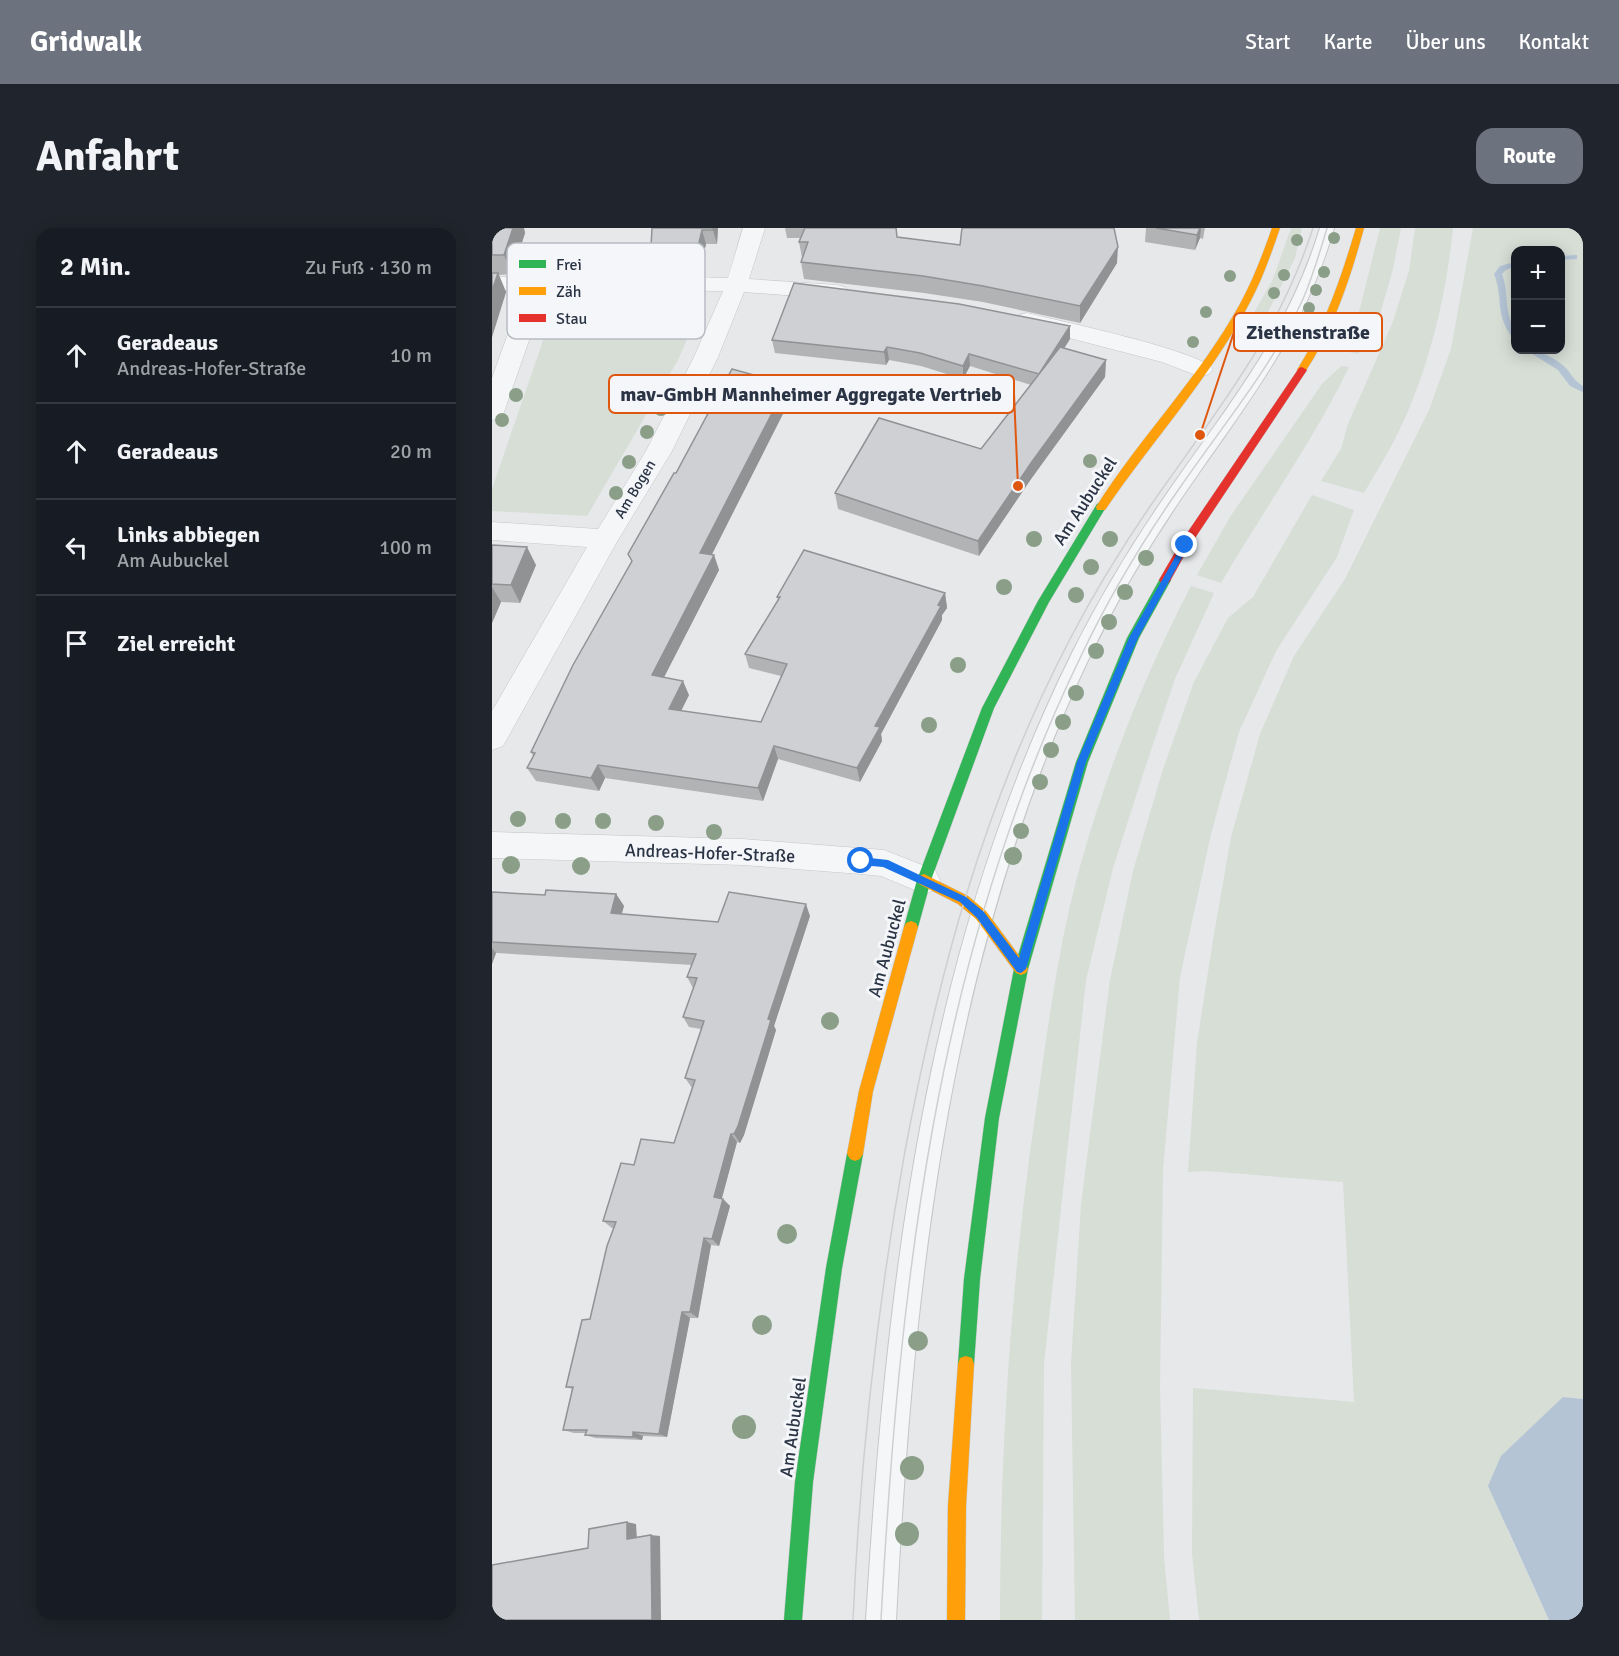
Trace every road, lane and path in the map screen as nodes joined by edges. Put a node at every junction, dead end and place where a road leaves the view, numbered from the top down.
1 (754, 228) edge
2 (1276, 228) edge
3 (1327, 228) edge
4 (1360, 228) edge
5 (507, 283) edge
6 (705, 283) edge
7 (492, 284) edge
8 (737, 284) junction
9 (860, 294) edge
10 (1008, 317) edge
11 (518, 339) edge
12 (1201, 369) junction
13 (492, 412) edge
14 (492, 531) edge
15 (605, 539) junction
16 (492, 738) edge
17 (492, 845) edge
18 (924, 880) junction
19 (981, 915) junction
20 (1021, 969) junction
21 (793, 1620) edge
22 (881, 1620) edge
23 (956, 1620) edge

1 - 8 street, Am Bogen
2 - 12 main road, Am Aubuckel
3 - 19 lane
4 - 20 main road
5 - 7 street
6 - 8 street
8 - 9 street
8 - 15 street, Am Bogen
10 - 12 street
11 - 13 street
12 - 18 main road, Am Aubuckel
14 - 15 street
15 - 16 street, Am Bogen
17 - 18 street, Andreas-Hofer-Straße
18 - 19 main road
18 - 21 main road, Am Aubuckel
19 - 20 main road
19 - 22 lane
20 - 23 main road

